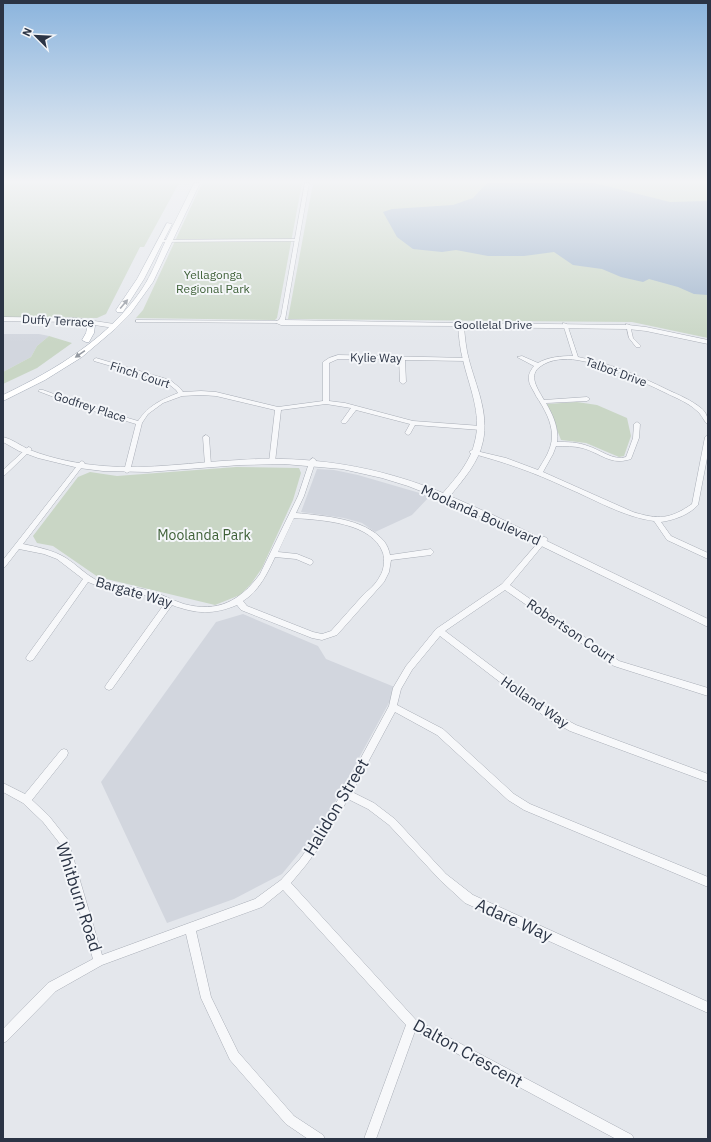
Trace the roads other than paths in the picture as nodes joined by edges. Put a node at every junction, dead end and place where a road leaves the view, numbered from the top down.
1 (166, 236) edge
2 (168, 236) edge
3 (178, 236) edge
4 (298, 236) edge
5 (181, 239) junction
6 (165, 240) junction
7 (203, 240) junction
8 (297, 241) junction
9 (3, 320) edge
10 (282, 321) junction
11 (138, 322) dead end
12 (459, 324) junction
13 (91, 325) junction
14 (566, 325) junction
15 (628, 326) junction
16 (108, 327) junction
17 (86, 340) junction
18 (708, 341) edge
19 (638, 346) dead end
20 (520, 357) dead end
21 (402, 358) junction
22 (576, 358) junction
23 (464, 359) junction
24 (96, 360) dead end
25 (537, 365) junction
26 (403, 382) dead end
27 (20, 390) junction
28 (3, 391) edge
29 (42, 391) dead end
30 (181, 394) junction
31 (3, 398) edge
32 (587, 399) dead end
33 (3, 402) edge
34 (326, 402) junction
35 (543, 402) junction
36 (354, 408) junction
37 (278, 409) junction
38 (344, 422) dead end
39 (708, 422) edge
40 (139, 423) junction
41 (413, 423) junction
42 (637, 424) dead end
43 (479, 428) junction
44 (408, 433) dead end
45 (3, 436) edge
46 (206, 437) dead end
47 (708, 437) edge
48 (3, 439) edge
49 (554, 444) junction
50 (28, 450) junction
51 (474, 452) junction
52 (272, 460) junction
53 (312, 462) junction
54 (208, 464) junction
55 (83, 465) junction
56 (128, 469) junction
57 (539, 473) junction
58 (3, 474) edge
59 (444, 494) junction
60 (292, 515) junction
61 (656, 519) junction
62 (544, 541) junction
63 (18, 546) junction
64 (431, 552) dead end
65 (274, 554) junction
66 (708, 556) edge
67 (388, 558) junction
68 (310, 562) dead end
69 (3, 565) edge
70 (87, 578) junction
71 (505, 586) junction
72 (170, 602) junction
73 (239, 602) junction
74 (708, 618) edge
75 (708, 623) edge
76 (439, 631) junction
77 (30, 658) dead end
78 (109, 687) dead end
79 (708, 692) edge
80 (392, 707) junction
81 (64, 753) dead end
82 (708, 778) edge
83 (3, 787) edge
84 (346, 794) junction
85 (26, 800) junction
86 (708, 882) edge
87 (284, 883) junction
88 (190, 928) junction
89 (99, 961) junction
90 (708, 1008) edge
91 (412, 1024) junction
92 (3, 1038) edge
93 (319, 1139) edge
94 (370, 1139) edge
95 (628, 1139) edge

1 - 6 main road
2 - 6 main road
3 - 5 main road
4 - 8 street
5 - 6 street
5 - 7 street
6 - 7 street
6 - 16 main road
7 - 8 street
8 - 10 street
9 - 13 street, Duffy Terrace
9 - 16 street, Duffy Terrace
10 - 11 street, Goollelal Drive
10 - 12 street, Goollelal Drive
12 - 14 street, Goollelal Drive
12 - 23 street
13 - 16 street, Duffy Terrace
13 - 17 main road
14 - 15 street, Goollelal Drive
14 - 22 street
15 - 18 street, Goollelal Drive
15 - 19 street
16 - 17 main road
16 -> 27 main road
17 - 28 main road
20 - 25 street
21 - 23 street, Kylie Way
21 - 26 street
21 - 34 street, Kylie Way
22 - 25 street, Talbot Drive
22 - 39 street, Talbot Drive
23 - 43 street
24 - 30 street, Finch Court
25 - 35 street
27 - 31 main road
27 - 33 main road
29 - 40 street, Godfrey Place
30 - 37 street
30 - 40 street
32 - 35 street
34 - 36 street
34 - 37 street
35 - 49 street
36 - 38 street
36 - 41 street
37 - 52 street
40 - 56 street
41 - 43 street
41 - 44 street
42 - 49 street
43 - 51 street
45 - 50 street, Moolanda Boulevard
46 - 54 street
47 - 61 street
48 - 50 street, Moolanda Boulevard
49 - 57 street
50 - 55 street, Moolanda Boulevard
50 - 58 street
51 - 57 street
51 - 59 street
52 - 53 street, Moolanda Boulevard
52 - 54 street, Moolanda Boulevard
53 - 59 street, Moolanda Boulevard
53 - 60 street, Bargate Way
54 - 56 street, Moolanda Boulevard
55 - 56 street, Moolanda Boulevard
55 - 63 street
57 - 61 street
59 - 62 street, Moolanda Boulevard
60 - 65 street, Bargate Way
60 - 67 street
61 - 66 street
62 - 71 street, Halidon Street
62 - 74 street, Moolanda Boulevard
62 - 75 street, Moolanda Boulevard
63 - 69 street
63 - 70 street, Bargate Way
64 - 67 street
65 - 68 street
65 - 73 street, Bargate Way
67 - 73 street
70 - 72 street, Bargate Way
70 - 77 street
71 - 76 street, Halidon Street
71 - 79 street, Robertson Court
72 - 73 street, Bargate Way
72 - 78 street
76 - 80 street, Halidon Street
76 - 82 street, Holland Way
80 - 84 street, Halidon Street
80 - 86 street
81 - 85 street
83 - 85 street, Whitburn Road
84 - 87 street, Halidon Street
84 - 90 street, Adare Way
85 - 89 street, Whitburn Road
87 - 88 street, Halidon Street
87 - 91 street, Dalton Crescent
88 - 89 street, Halidon Street
88 - 93 street
89 - 92 street, Halidon Street
91 - 94 street
91 - 95 street, Dalton Crescent

